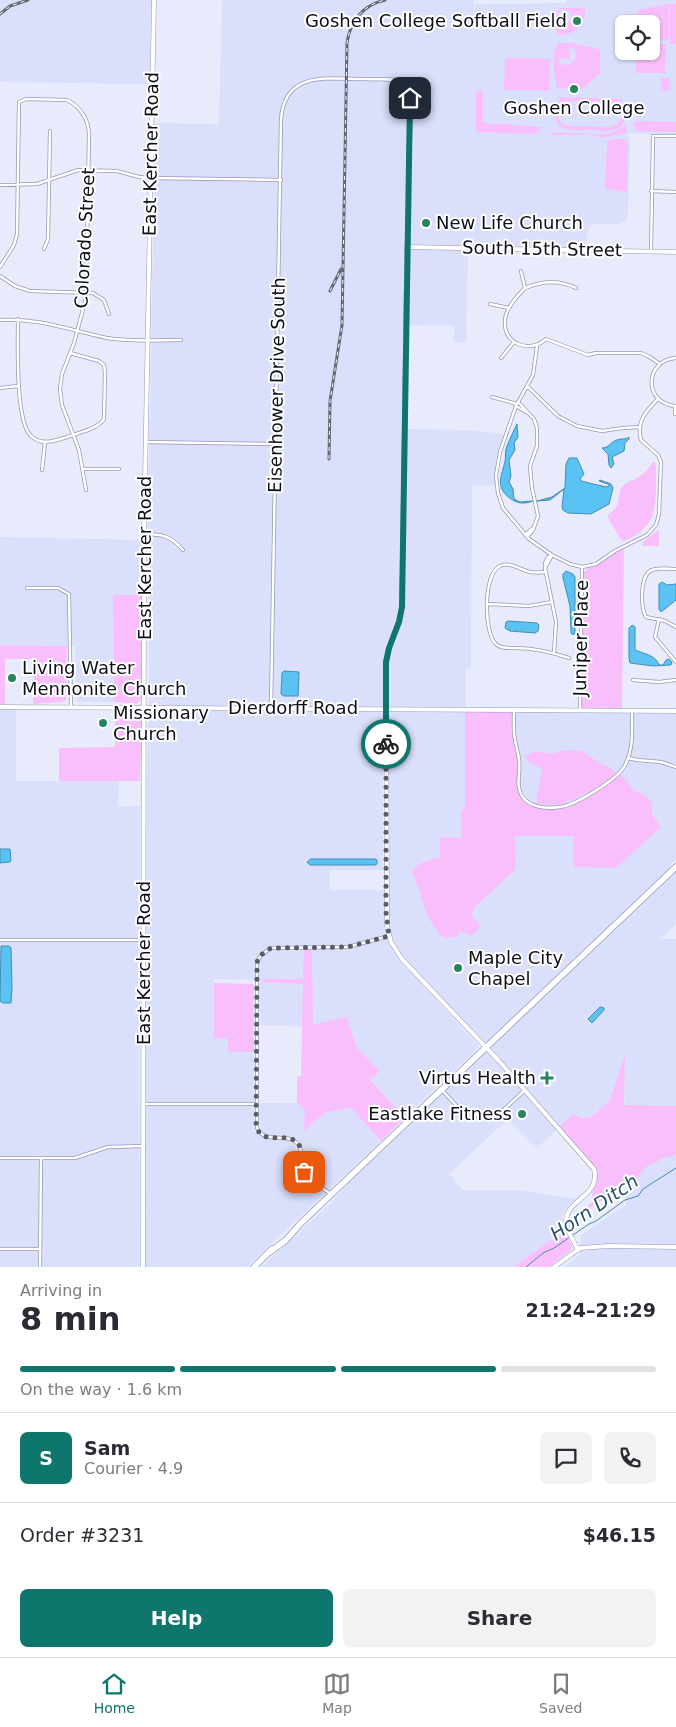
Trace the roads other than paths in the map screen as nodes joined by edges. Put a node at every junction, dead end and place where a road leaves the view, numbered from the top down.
1 (154, 0) edge
2 (50, 131) dead end
3 (676, 136) edge
4 (88, 170) junction
5 (150, 178) junction
6 (281, 180) junction
7 (49, 181) junction
8 (0, 185) edge
9 (18, 185) junction
10 (652, 192) junction
11 (676, 192) edge
12 (407, 247) junction
13 (44, 249) dead end
14 (651, 251) junction
15 (676, 252) edge
16 (0, 267) edge
17 (522, 271) dead end
18 (0, 276) edge
19 (525, 288) junction
20 (576, 288) dead end
21 (86, 292) junction
22 (490, 304) dead end
23 (510, 308) junction
24 (109, 314) dead end
25 (0, 320) edge
26 (18, 320) junction
27 (78, 330) junction
28 (147, 340) junction
29 (181, 340) dead end
30 (514, 342) junction
31 (537, 346) junction
32 (70, 353) junction
33 (500, 358) dead end
34 (676, 358) edge
35 (660, 364) junction
36 (19, 386) junction
37 (527, 386) junction
38 (0, 388) edge
39 (492, 397) dead end
40 (658, 399) junction
41 (517, 404) junction
42 (676, 406) edge
43 (675, 414) edge
44 (640, 427) junction
45 (74, 434) junction
46 (45, 442) junction
47 (146, 442) junction
48 (276, 444) junction
49 (83, 469) junction
50 (119, 469) dead end
51 (42, 470) dead end
52 (86, 490) dead end
53 (144, 534) junction
54 (526, 536) junction
55 (183, 550) dead end
56 (552, 555) junction
57 (582, 567) junction
58 (676, 569) edge
59 (545, 570) junction
60 (27, 588) dead end
61 (552, 602) junction
62 (488, 604) junction
63 (658, 620) junction
64 (675, 626) edge
65 (554, 653) junction
66 (569, 658) dead end
67 (676, 662) edge
68 (633, 680) dead end
69 (676, 680) edge
70 (71, 706) junction
71 (0, 707) edge
72 (145, 707) junction
73 (271, 707) junction
74 (386, 709) junction
75 (514, 710) junction
76 (580, 710) junction
77 (632, 711) junction
78 (676, 711) edge
79 (628, 758) junction
80 (676, 767) edge
81 (676, 867) edge
82 (389, 936) junction
83 (0, 940) edge
84 (144, 940) junction
85 (486, 1047) junction
86 (441, 1089) junction
87 (525, 1090) junction
88 (144, 1104) junction
89 (256, 1104) junction
90 (144, 1146) junction
91 (0, 1158) edge
92 (41, 1158) junction
93 (331, 1194) junction
94 (676, 1247) edge
95 (0, 1249) edge
96 (40, 1249) junction
97 (578, 1250) junction
98 (40, 1267) edge
99 (143, 1267) edge
100 (254, 1267) edge
101 (554, 1267) edge

1 - 5 street, East Kercher Road
2 - 7 street
3 - 10 street
4 - 5 street
4 - 7 street
4 - 9 street, Colorado Street
4 - 21 street, Colorado Street
5 - 6 street
5 - 28 street, East Kercher Road
6 - 12 street, Eisenhower Drive South
6 - 48 street, Eisenhower Drive South
7 - 9 street
7 - 13 street
8 - 9 street
9 - 16 street
10 - 11 street
10 - 14 street
12 - 14 street, South 15th Street
12 - 74 street
14 - 15 street, South 15th Street
17 - 19 street
18 - 21 street
19 - 20 street
19 - 23 street
21 - 24 street
21 - 27 street, Colorado Street
22 - 23 street
23 - 30 street
25 - 26 street
26 - 27 street
26 - 36 street
27 - 28 street
27 - 32 street, Colorado Street
28 - 29 street
28 - 47 street, East Kercher Road
30 - 31 street
30 - 33 street
31 - 35 street
31 - 37 street
32 - 45 street, Colorado Street
32 - 45 street
34 - 35 street
35 - 40 street
36 - 38 street
36 - 46 street
37 - 41 street
37 - 44 street
39 - 41 street
40 - 42 street
40 - 44 street
41 - 54 street
41 - 54 street
42 - 43 street
44 - 57 street
45 - 46 street
45 - 49 street, Colorado Street
46 - 51 street
47 - 48 street
47 - 53 street, East Kercher Road
48 - 73 street, Eisenhower Drive South
49 - 50 street
49 - 52 street, Colorado Street
53 - 55 street
53 - 72 street, East Kercher Road
54 - 56 street
56 - 57 street
56 - 59 street
57 - 76 street, Juniper Place
58 - 63 street
59 - 61 street
59 - 62 street
60 - 70 street
61 - 62 street
61 - 65 street
62 - 65 street
63 - 64 street
63 - 67 street
65 - 66 street
68 - 69 street
70 - 71 street, Dierdorff Road
70 - 72 street, Dierdorff Road
72 - 73 street, Dierdorff Road
72 - 84 street, East Kercher Road
73 - 74 street, Dierdorff Road
74 - 75 street, Dierdorff Road
74 - 82 street
75 - 76 street, Dierdorff Road
75 - 79 street
76 - 77 street, Dierdorff Road
77 - 78 street, Dierdorff Road
77 - 79 street
79 - 80 street
81 - 85 highway
82 - 85 street
82 - 89 street
83 - 84 street
84 - 88 street, East Kercher Road
85 - 86 highway
85 - 87 street
86 - 87 street
86 - 93 highway
87 - 97 street
88 - 89 street
88 - 90 street, East Kercher Road
89 - 93 street
90 - 92 street
90 - 99 street, East Kercher Road
91 - 92 street
92 - 96 street
93 - 100 highway
94 - 97 street
95 - 96 street
96 - 98 street
97 - 101 street

